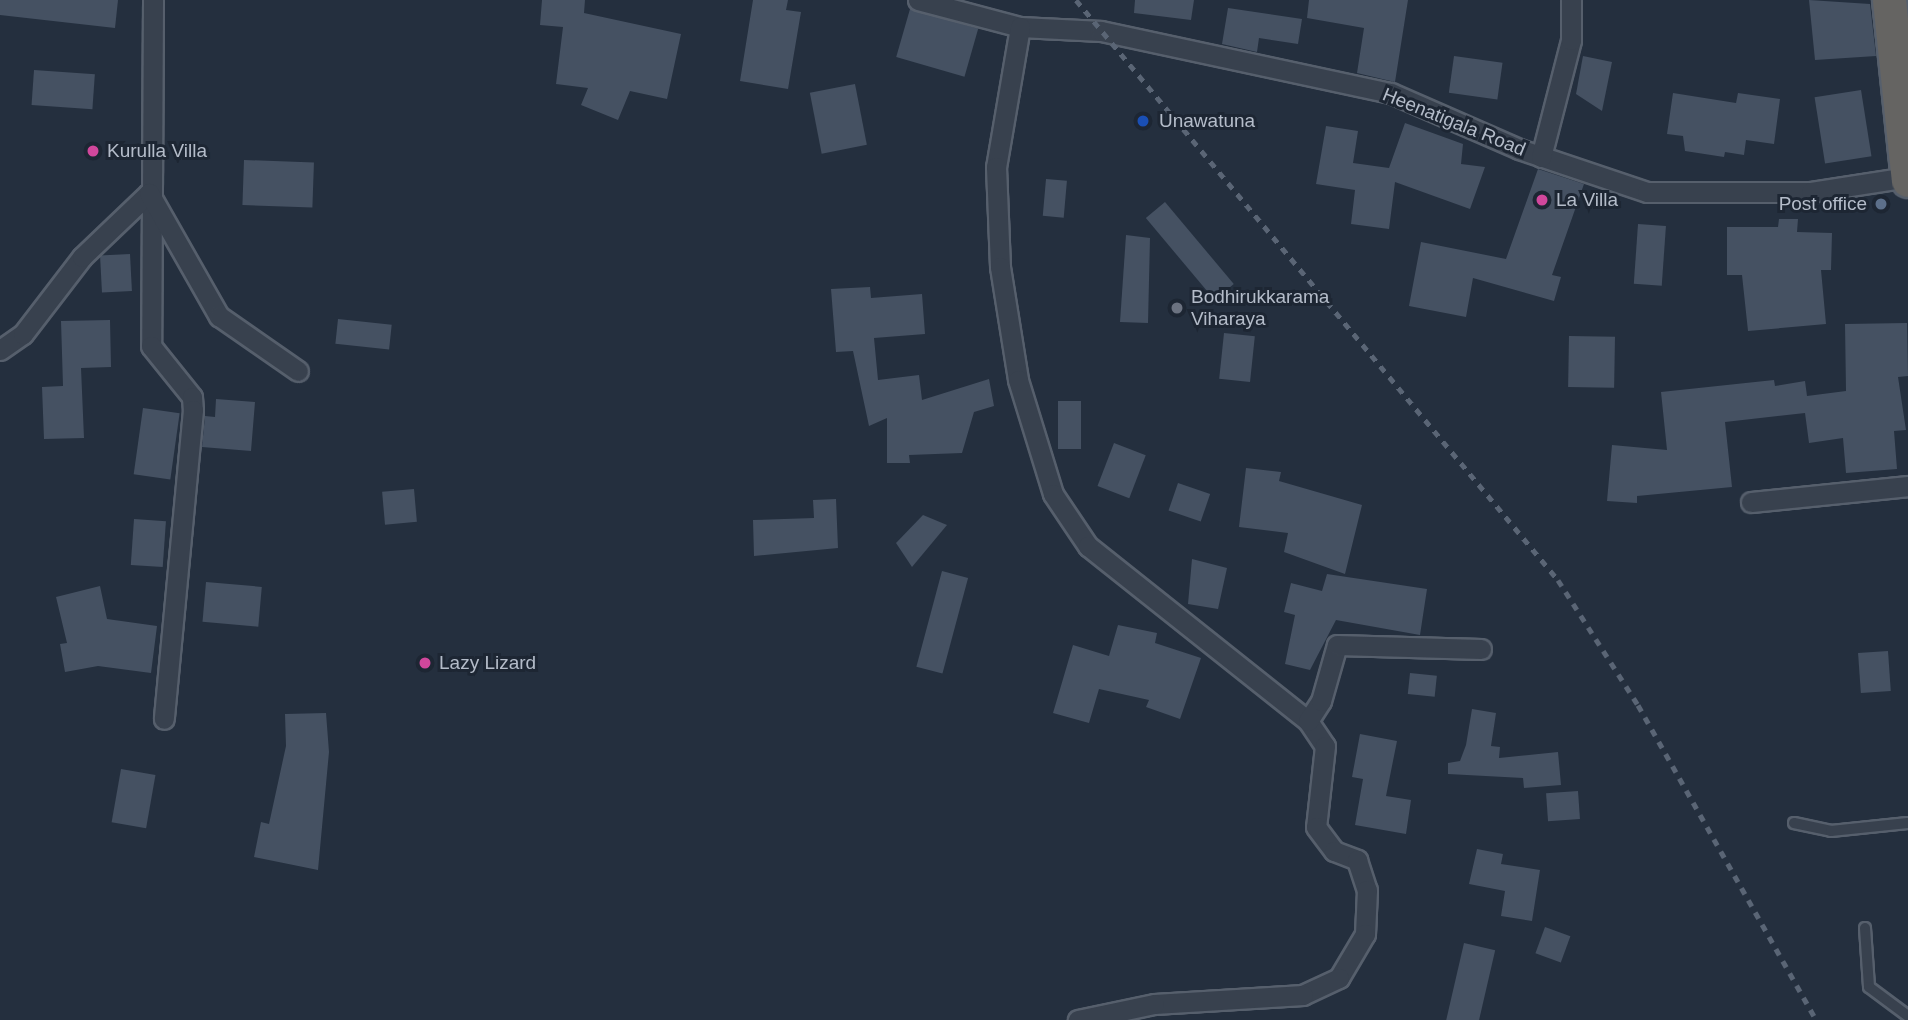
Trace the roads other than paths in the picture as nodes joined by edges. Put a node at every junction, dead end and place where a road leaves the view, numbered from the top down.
1 (153, 0) edge
2 (918, 0) edge
3 (1571, 0) edge
4 (1889, 0) edge
5 (1020, 27) junction
6 (1907, 134) edge
7 (1541, 157) junction
8 (1908, 179) edge
9 (149, 193) junction
10 (0, 350) edge
11 (298, 371) dead end
12 (1908, 486) edge
13 (1751, 502) dead end
14 (1481, 649) dead end
15 (164, 719) dead end
16 (1308, 721) junction
17 (1794, 823) dead end
18 (1908, 823) edge
19 (1865, 928) dead end
20 (1198, 1013) edge
21 (1908, 1016) edge
22 (1077, 1020) edge

1 - 9 street
2 - 5 street, Heenatigala Road
3 - 7 street
4 - 6 highway
5 - 7 street, Heenatigala Road
5 - 16 street
6 - 8 highway
7 - 8 street, Heenatigala Road
9 - 10 street
9 - 11 street
9 - 15 street
12 - 13 street
14 - 16 street
16 - 20 street
17 - 18 lane
19 - 21 lane
20 - 22 street

